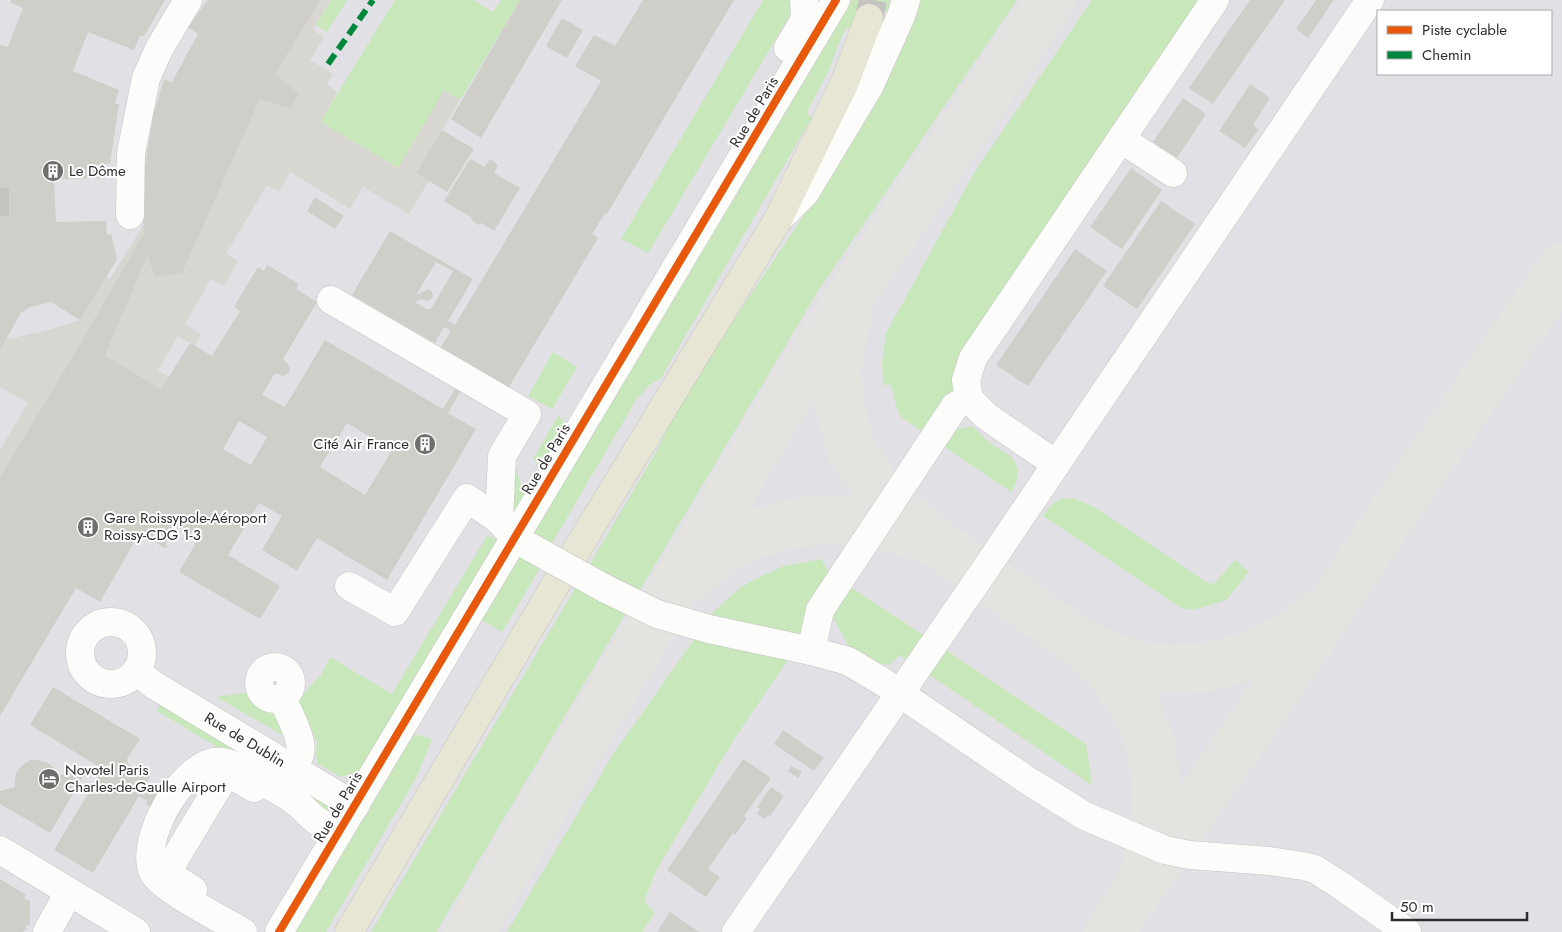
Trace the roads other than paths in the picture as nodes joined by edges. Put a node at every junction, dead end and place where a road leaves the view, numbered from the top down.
1 (188, 0) edge
2 (804, 0) edge
3 (836, 0) edge
4 (906, 0) edge
5 (1215, 0) edge
6 (1370, 0) edge
7 (869, 18) tunnel mouth
8 (1121, 139) junction
9 (1172, 173) dead end
10 (709, 213) junction
11 (130, 215) dead end
12 (777, 221) junction
13 (331, 300) dead end
14 (969, 399) junction
15 (1056, 464) junction
16 (514, 535) junction
17 (349, 586) dead end
18 (811, 651) junction
19 (136, 671) dead end
20 (900, 693) junction
21 (282, 698) dead end
22 (292, 768) junction
23 (355, 806) junction
24 (315, 820) junction
25 (338, 834) junction
26 (0, 850) edge
27 (69, 892) junction
28 (47, 932) edge
29 (136, 932) edge
30 (242, 932) edge
31 (263, 932) edge
32 (279, 932) edge
33 (349, 932) edge
34 (736, 932) edge
35 (1407, 932) edge

1 - 11 street
2 - 10 street
3 - 10 street, Rue de Paris
4 - 12 street
5 - 8 street
6 - 15 street
7 - 12 main road
8 - 9 street
8 - 14 street
10 - 16 street, Rue de Paris
12 - 33 main road
13 - 16 street
14 - 15 street
14 - 18 street
15 - 20 street
16 - 17 street
16 - 18 street, bridge
16 - 23 street, Rue de Paris
18 - 20 street
19 - 22 street, Rue de Dublin
20 - 34 street
20 - 35 street
21 - 22 street
22 - 23 street, Rue de Dublin
23 - 25 street, Rue de Paris
24 - 25 street
24 - 30 street
24 - 31 street
25 - 32 street, Rue de Paris
26 - 27 street
27 - 28 street
27 - 29 street

